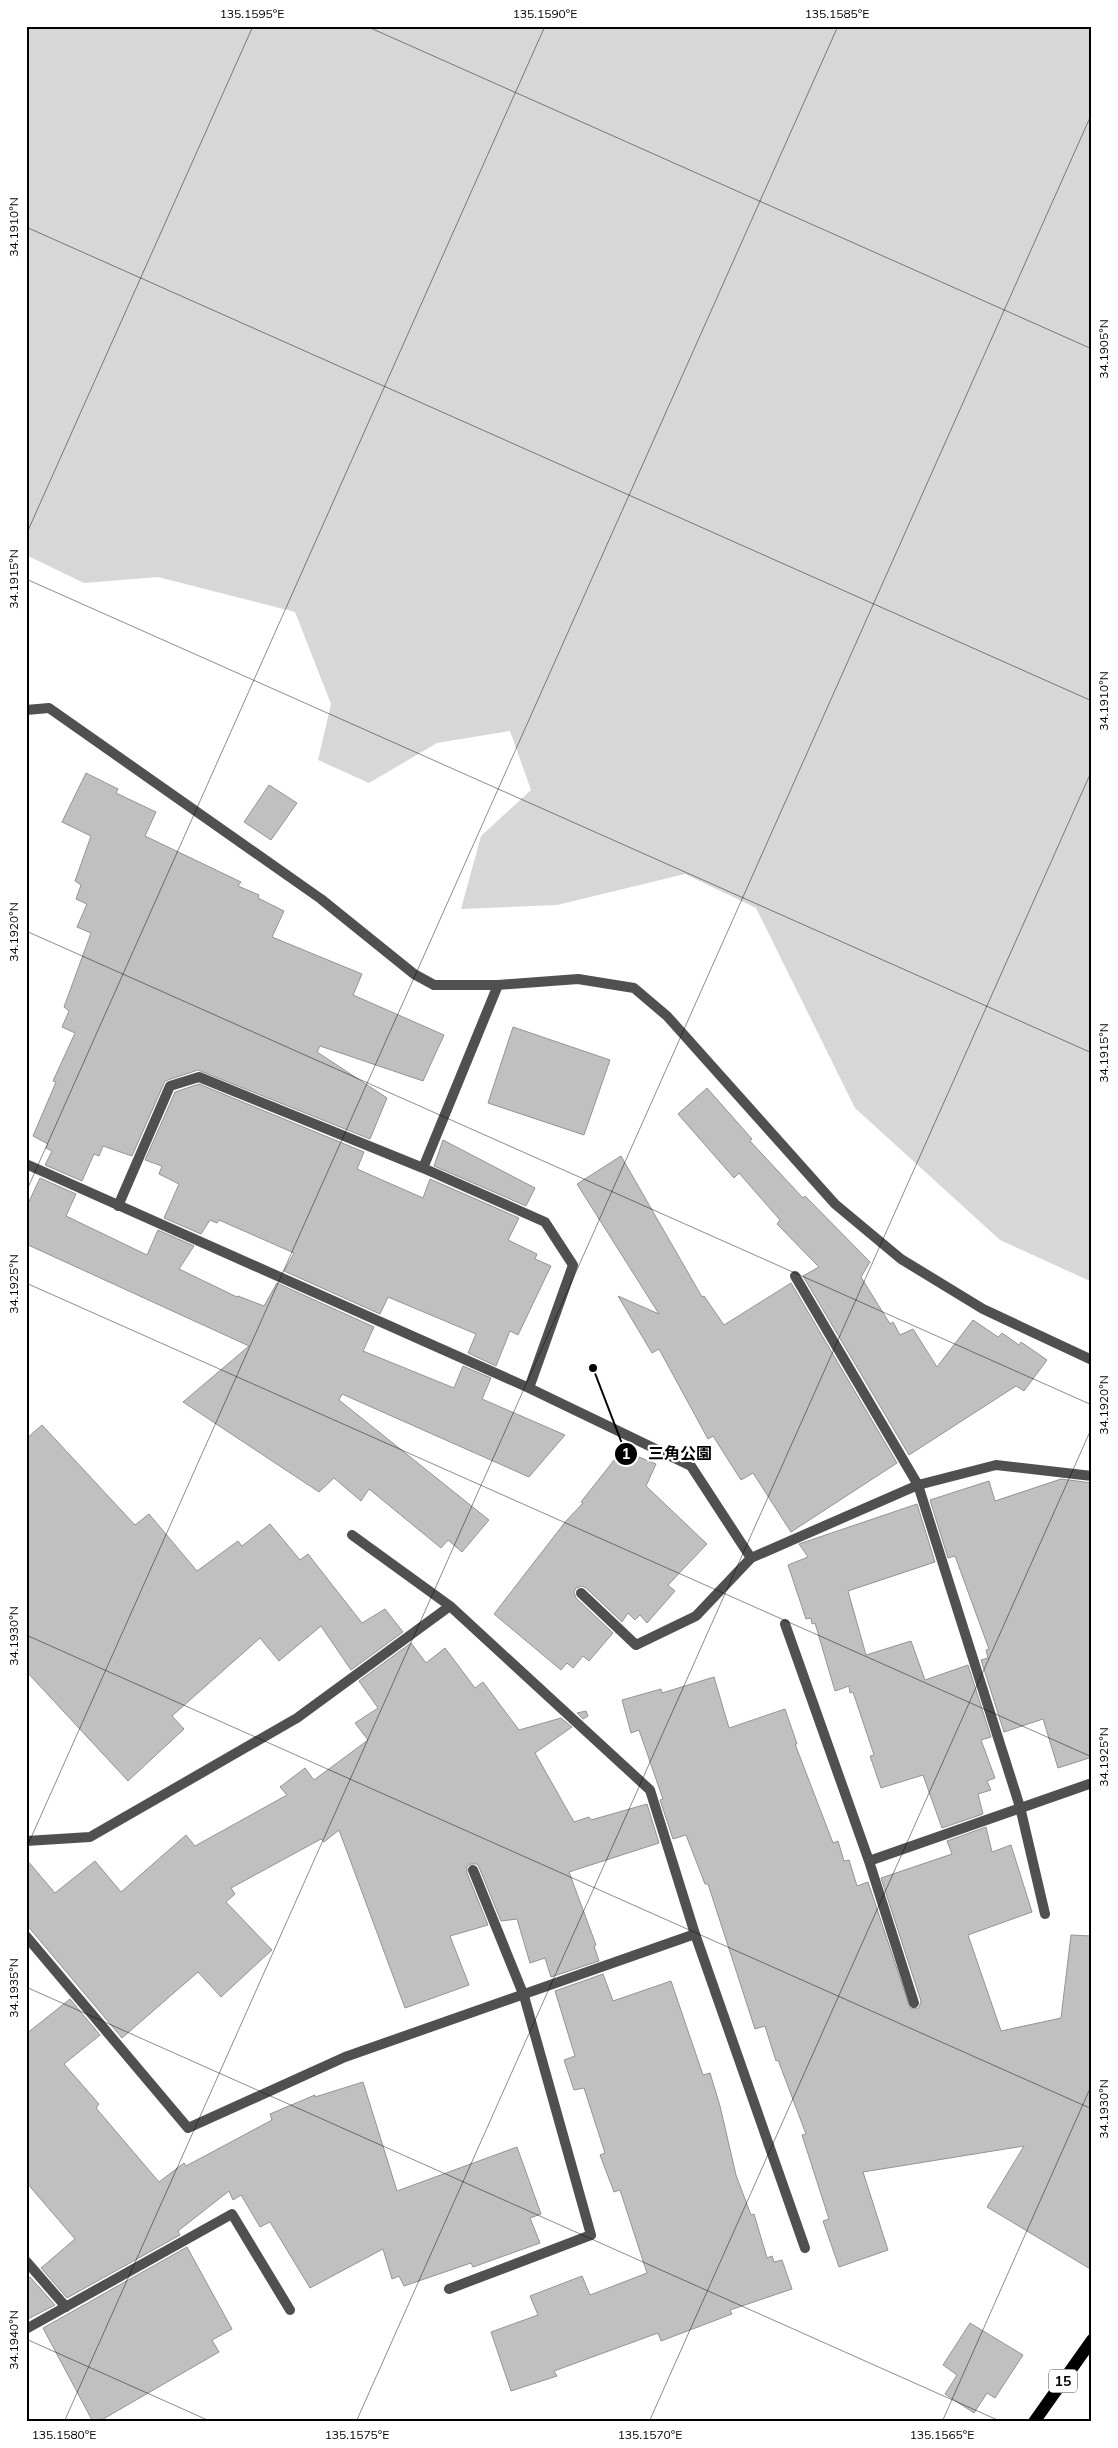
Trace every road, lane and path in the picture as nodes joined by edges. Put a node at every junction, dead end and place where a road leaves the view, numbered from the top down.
1 (26, 710) edge
2 (498, 985) junction
3 (26, 1164) edge
4 (423, 1168) junction
5 (118, 1206) junction
6 (795, 1276) dead end
7 (1092, 1360) edge
8 (529, 1388) junction
9 (1092, 1476) edge
10 (918, 1485) junction
11 (352, 1534) dead end
12 (751, 1558) junction
13 (581, 1593) dead end
14 (450, 1606) junction
15 (786, 1624) dead end
16 (1092, 1783) edge
17 (1020, 1807) junction
18 (26, 1841) edge
19 (869, 1861) junction
20 (473, 1870) dead end
21 (1045, 1914) dead end
22 (696, 1934) junction
23 (26, 1936) edge
24 (524, 1996) junction
25 (914, 2003) dead end
26 (805, 2248) dead end
27 (26, 2262) edge
28 (449, 2288) dead end
29 (66, 2307) junction
30 (290, 2310) dead end
31 (26, 2329) edge
32 (1092, 2340) edge
33 (1034, 2422) edge

1 - 2 street
2 - 4 street
2 - 7 street
3 - 5 street
4 - 5 street
4 - 8 street
5 - 8 street
6 - 10 street
8 - 12 street
9 - 10 street
10 - 12 street
10 - 17 street
11 - 14 street
12 - 13 street
14 - 18 street
14 - 22 street
15 - 19 street
16 - 17 street
17 - 19 street
17 - 21 street
19 - 25 street
20 - 24 street
22 - 24 street
22 - 26 street
23 - 24 street
24 - 28 street
27 - 29 street
29 - 30 street
29 - 31 street
32 - 33 main road, 15

